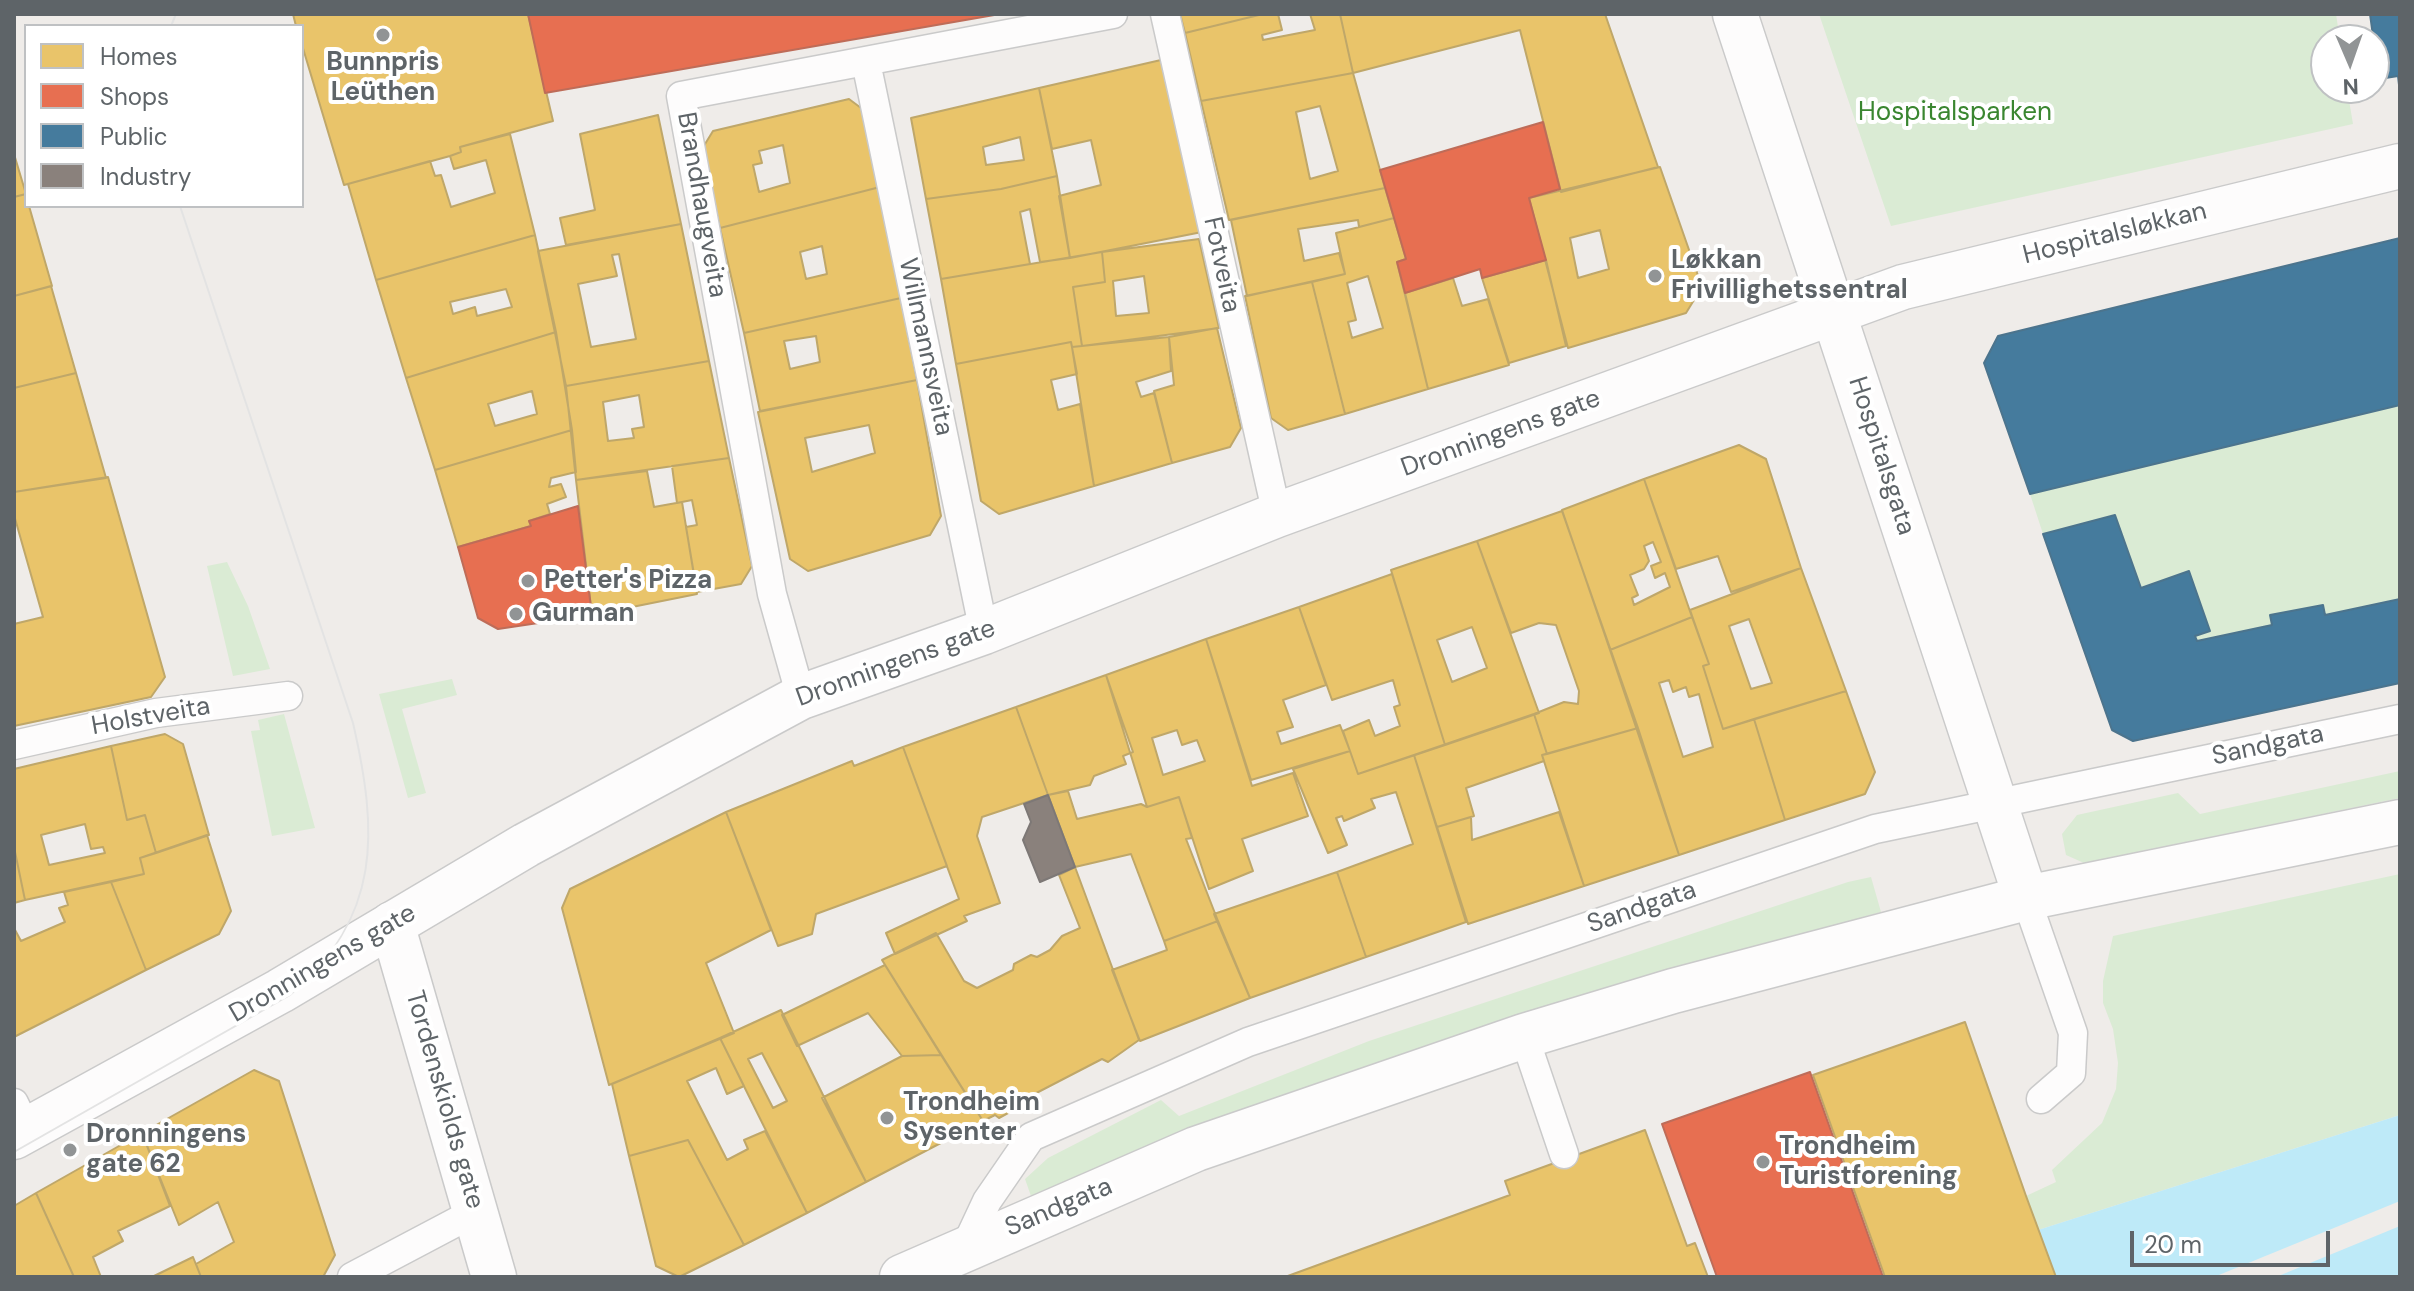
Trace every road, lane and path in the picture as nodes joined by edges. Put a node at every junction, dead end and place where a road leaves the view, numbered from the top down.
1 (1113, 14) edge
2 (1165, 14) edge
3 (1735, 14) edge
4 (866, 62) junction
5 (2400, 166) edge
6 (1834, 313) junction
7 (1277, 515) junction
8 (984, 632) junction
9 (288, 696) dead end
10 (801, 697) junction
11 (2400, 719) edge
12 (14, 745) edge
13 (1996, 802) junction
14 (2400, 822) edge
15 (2026, 898) junction
16 (392, 924) junction
17 (1524, 1036) junction
18 (2041, 1099) dead end
19 (18, 1123) edge
20 (1564, 1154) dead end
21 (477, 1211) junction
22 (965, 1248) junction
23 (352, 1277) edge
24 (494, 1277) edge
25 (902, 1277) edge

1 - 4 lane, Brandhaugveita
2 - 7 lane, Fotveita
3 - 6 street, Hospitalsgata
4 - 8 lane, Willmannsveita
4 - 10 lane, Brandhaugveita
5 - 6 street, Hospitalsløkkan
6 - 7 street, Dronningens gate
6 - 13 street, Hospitalsgata
7 - 8 street, Dronningens gate
8 - 10 street, Dronningens gate
9 - 12 lane, Holstveita
10 - 16 street, Dronningens gate
11 - 13 lane, Sandgata
13 - 15 street, Hospitalsgata
13 - 22 lane, Sandgata
14 - 15 street, Sandgata
15 - 17 street, Sandgata
15 - 18 lane
16 - 19 street, Dronningens gate
16 - 21 street, Tordenskiolds gate
17 - 20 lane
17 - 22 street, Sandgata
21 - 23 lane
21 - 24 street, Tordenskiolds gate
22 - 25 street, Sandgata

